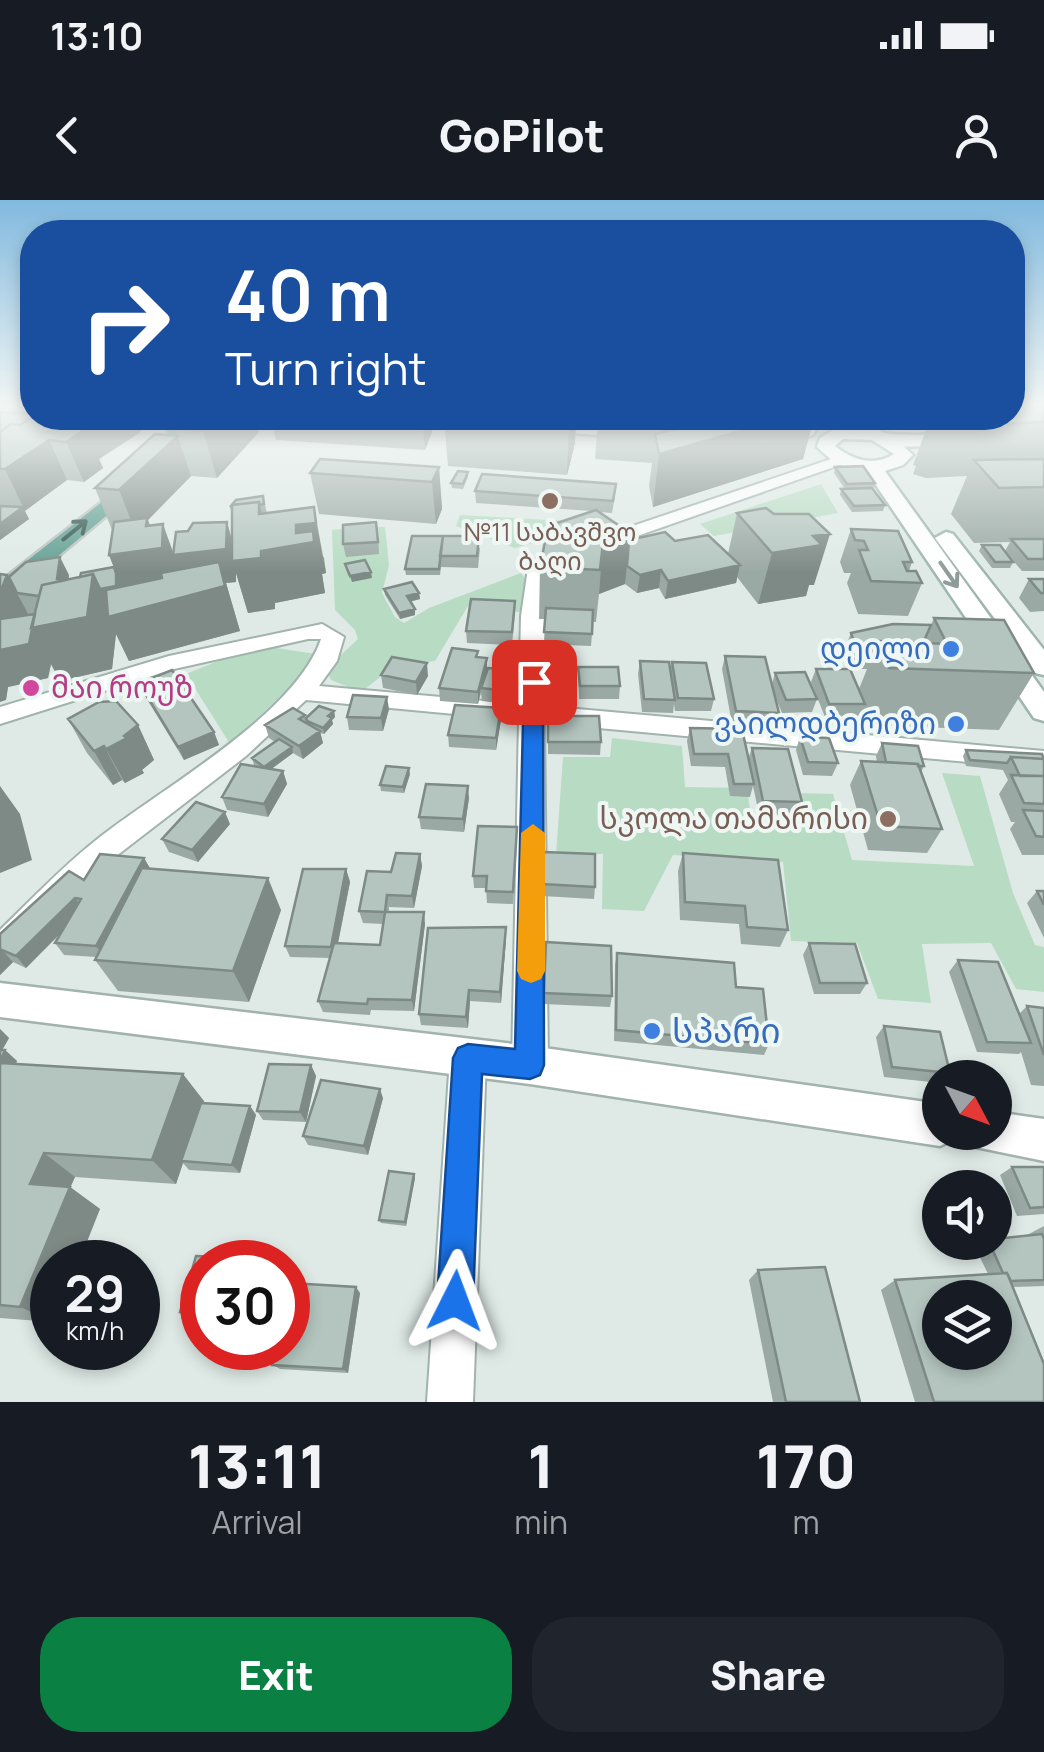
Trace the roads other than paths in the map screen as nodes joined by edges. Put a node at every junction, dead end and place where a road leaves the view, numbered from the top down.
1 (144, 460) edge
2 (148, 460) edge
3 (896, 460) edge
4 (843, 461) joint
5 (889, 462) junction
6 (0, 568) edge
7 (0, 592) edge
8 (1044, 668) edge
9 (302, 692) junction
10 (1044, 712) edge
11 (534, 715) junction
12 (0, 716) edge
13 (1044, 760) edge
14 (0, 951) edge
15 (0, 1000) edge
16 (468, 1058) junction
17 (530, 1065) junction
18 (922, 1122) edge
19 (1012, 1135) edge
20 (1044, 1140) edge
21 (450, 1402) edge

1 - 6 main road
7 -> 2 main road
3 - 5 street
4 - 5 street
4 - 11 street
5 - 8 street
5 -> 10 street
9 - 11 street
9 - 12 street
9 - 14 street
11 - 13 street
11 - 17 street
15 - 16 street
16 - 17 street
16 - 21 street
17 - 18 street
19 - 20 street

